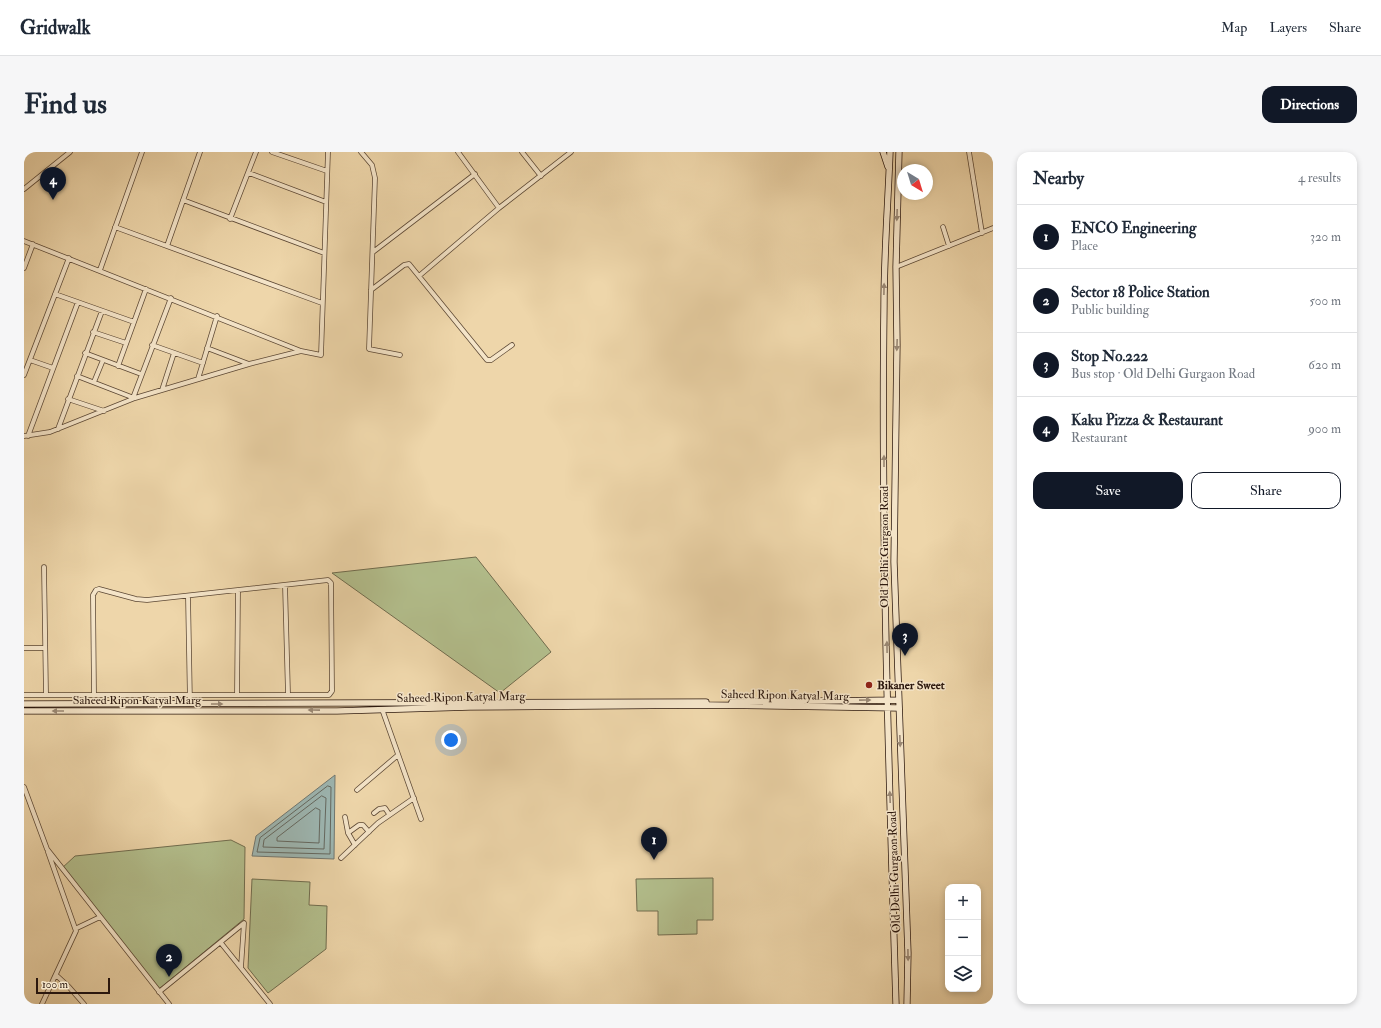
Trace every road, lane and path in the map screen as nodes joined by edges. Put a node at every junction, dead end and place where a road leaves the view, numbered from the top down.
1 (70, 152) edge
2 (142, 152) edge
3 (200, 152) edge
4 (256, 152) edge
5 (272, 152) edge
6 (328, 152) edge
7 (361, 152) edge
8 (458, 152) edge
9 (522, 152) edge
10 (571, 152) edge
11 (883, 152) edge
12 (890, 152) edge
13 (899, 152) edge
14 (904, 152) edge
15 (969, 152) edge
16 (899, 163) junction
17 (327, 171) junction
18 (889, 171) junction
19 (249, 173) junction
20 (475, 174) junction
21 (541, 176) junction
22 (24, 189) edge
23 (183, 200) junction
24 (326, 202) junction
25 (499, 208) junction
26 (230, 219) junction
27 (116, 227) junction
28 (942, 227) dead end
29 (993, 228) edge
30 (982, 233) junction
31 (24, 241) edge
32 (33, 244) junction
33 (167, 246) junction
34 (949, 246) junction
35 (373, 252) junction
36 (324, 253) junction
37 (69, 258) junction
38 (896, 267) junction
39 (24, 268) edge
40 (100, 270) junction
41 (419, 276) junction
42 (146, 288) junction
43 (371, 290) junction
44 (55, 294) junction
45 (171, 298) junction
46 (78, 302) junction
47 (322, 303) junction
48 (102, 311) junction
49 (217, 316) junction
50 (134, 322) junction
51 (93, 332) junction
52 (126, 343) junction
53 (152, 345) junction
54 (512, 345) dead end
55 (207, 348) junction
56 (301, 351) junction
57 (85, 353) junction
58 (174, 353) junction
59 (400, 355) dead end
60 (30, 360) junction
61 (103, 360) junction
62 (203, 363) junction
63 (249, 364) junction
64 (118, 366) junction
65 (53, 368) junction
66 (141, 374) junction
67 (24, 375) edge
68 (77, 376) junction
69 (198, 379) junction
70 (94, 382) junction
71 (162, 390) junction
72 (134, 398) junction
73 (68, 399) junction
74 (104, 411) junction
75 (58, 429) junction
76 (26, 436) edge
77 (44, 566) dead end
78 (285, 585) junction
79 (238, 590) junction
80 (188, 596) junction
81 (24, 648) edge
82 (45, 648) junction
83 (288, 694) junction
84 (46, 695) junction
85 (94, 695) junction
86 (190, 695) junction
87 (237, 695) junction
88 (24, 696) edge
89 (888, 700) junction
90 (898, 700) junction
91 (24, 704) edge
92 (190, 704) junction
93 (335, 704) junction
94 (514, 704) junction
95 (888, 708) junction
96 (898, 708) junction
97 (382, 709) junction
98 (335, 710) junction
99 (24, 711) edge
100 (398, 755) junction
101 (24, 787) edge
102 (356, 790) dead end
103 (414, 798) junction
104 (374, 813) dead end
105 (390, 814) junction
106 (345, 817) dead end
107 (421, 820) dead end
108 (369, 832) junction
109 (348, 833) junction
110 (355, 845) junction
111 (47, 849) junction
112 (341, 858) dead end
113 (100, 917) junction
114 (76, 928) junction
115 (221, 943) junction
116 (241, 967) junction
117 (56, 975) junction
118 (159, 992) junction
119 (42, 1004) edge
120 (84, 1004) edge
121 (170, 1004) edge
122 (270, 1004) edge
123 (896, 1004) edge
124 (907, 1004) edge

1 - 22 street
2 - 27 street
3 - 23 street
4 - 19 street
5 - 17 street
6 - 17 street
7 - 35 street
8 - 20 street
9 - 21 street
10 - 21 street
11 - 18 street
12 - 18 street, Old Delhi Gurgaon Road
13 - 16 street, Old Delhi Gurgaon Road
14 - 16 street
15 - 30 street
16 -> 38 street, Old Delhi Gurgaon Road
17 - 24 street
89 -> 18 street, Old Delhi Gurgaon Road
19 - 24 street
19 - 26 street
20 - 25 street
20 - 35 street
21 - 25 street
23 - 26 street
23 - 33 street
24 - 36 street
25 - 41 street
26 - 36 street
27 - 33 street
27 - 40 street
28 - 34 street
29 - 30 street
30 - 34 street
31 - 32 street
32 - 37 street
32 - 39 street
33 - 47 street
34 - 38 street
35 - 43 street
36 - 47 street
37 - 40 street
37 - 44 street
38 -> 90 street, Old Delhi Gurgaon Road
40 - 42 street
41 - 43 street
41 - 54 street
42 - 45 street
42 - 50 street
43 - 59 street
44 - 46 street
44 - 60 street
45 - 49 street
45 - 53 street
46 - 48 street
46 - 65 street
47 - 56 street
48 - 50 street
48 - 51 street
49 - 55 street
49 - 56 street
50 - 52 street
51 - 52 street
51 - 57 street
52 - 64 street
53 - 58 street
53 - 66 street
55 - 62 street
55 - 63 street
56 - 63 street
57 - 61 street
57 - 68 street
58 - 62 street
58 - 71 street
60 - 65 street
60 - 67 street
61 - 64 street
61 - 70 street
62 - 69 street
63 - 69 street
64 - 66 street
65 - 76 street
66 - 72 street
68 - 70 street
68 - 73 street
69 - 71 street
70 - 72 street
71 - 72 street
72 - 74 street
73 - 74 street
73 - 75 street
74 - 75 street
75 - 76 street
77 - 82 street
78 - 79 street
78 - 83 street
78 - 83 street
79 - 80 street
79 - 87 street
80 - 85 street
80 - 86 street
81 - 82 street
82 - 84 street
83 - 87 street
84 - 85 street
84 - 88 street
85 - 86 street
86 - 87 street
86 - 92 street
89 - 90 street, Saheed Ripon Katyal Marg
94 -> 89 street, Saheed Ripon Katyal Marg
89 - 95 street, Old Delhi Gurgaon Road
90 - 96 street, Old Delhi Gurgaon Road
91 - 92 street, Saheed Ripon Katyal Marg
92 -> 93 street, Saheed Ripon Katyal Marg
93 - 94 street, Saheed Ripon Katyal Marg
93 - 98 street
94 - 95 street, Saheed Ripon Katyal Marg
94 - 97 street, Saheed Ripon Katyal Marg
95 - 96 street, Saheed Ripon Katyal Marg
123 -> 95 street, Old Delhi Gurgaon Road
96 -> 124 street, Old Delhi Gurgaon Road
97 - 98 street, Saheed Ripon Katyal Marg
97 - 100 street
98 -> 99 street, Saheed Ripon Katyal Marg
100 - 102 street
100 - 103 street
101 - 111 street
103 - 105 street
103 - 107 street
104 - 105 street
105 - 108 street
106 - 109 street
108 - 109 street
108 - 110 street
109 - 110 street
110 - 112 street
111 - 113 street
111 - 114 street
113 - 114 street
113 - 118 street
114 - 117 street
115 - 116 street
115 - 116 street
115 - 118 street
116 - 122 street
117 - 119 street
117 - 120 street
118 - 121 street

